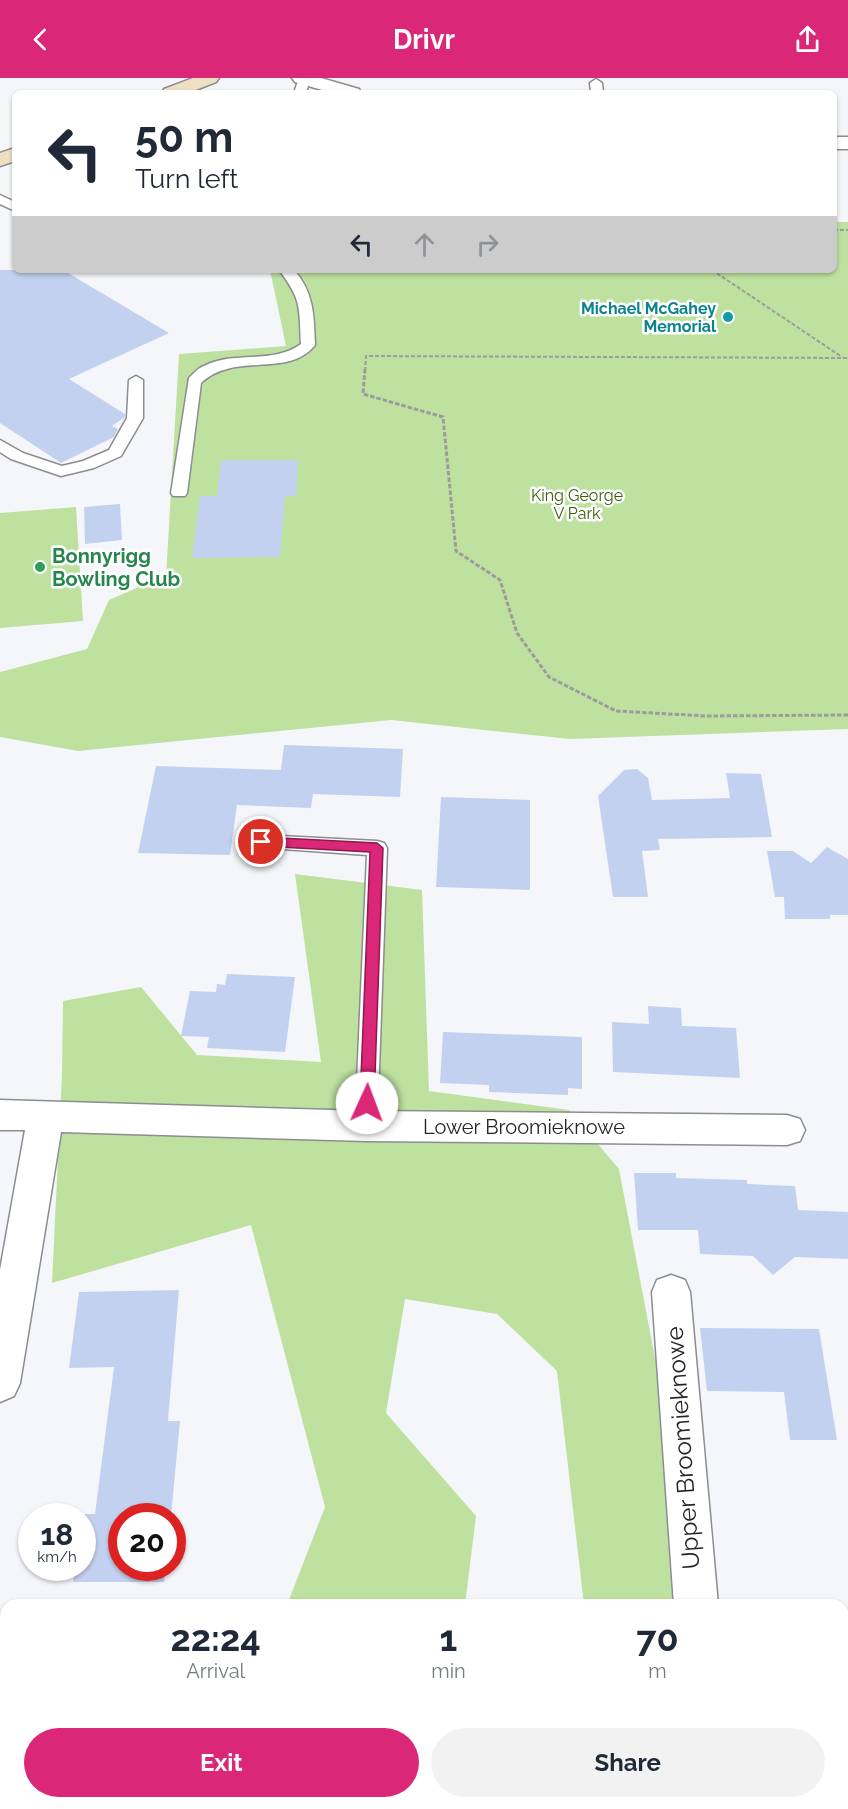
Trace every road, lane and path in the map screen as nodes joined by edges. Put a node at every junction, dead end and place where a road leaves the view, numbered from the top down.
1 (210, 78) edge
2 (302, 83) edge
3 (179, 90) edge
4 (337, 90) edge
5 (289, 273) edge
6 (716, 273) edge
7 (842, 358) junction
8 (848, 358) edge
9 (136, 380) dead end
10 (0, 445) edge
11 (179, 493) dead end
12 (848, 715) edge
13 (261, 842) dead end
14 (0, 1115) edge
15 (45, 1118) junction
16 (366, 1126) junction
17 (787, 1130) dead end
18 (671, 1292) dead end
19 (0, 1383) edge
20 (696, 1599) edge

1 - 3 main road
2 - 4 street
5 - 11 lane
6 - 7 path
7 - 8 path
7 - 12 path
9 - 10 lane
13 - 16 lane
14 - 15 street, Lower Broomieknowe
15 - 16 street, Lower Broomieknowe
15 - 19 street
16 - 17 street, Lower Broomieknowe
18 - 20 street, Upper Broomieknowe

